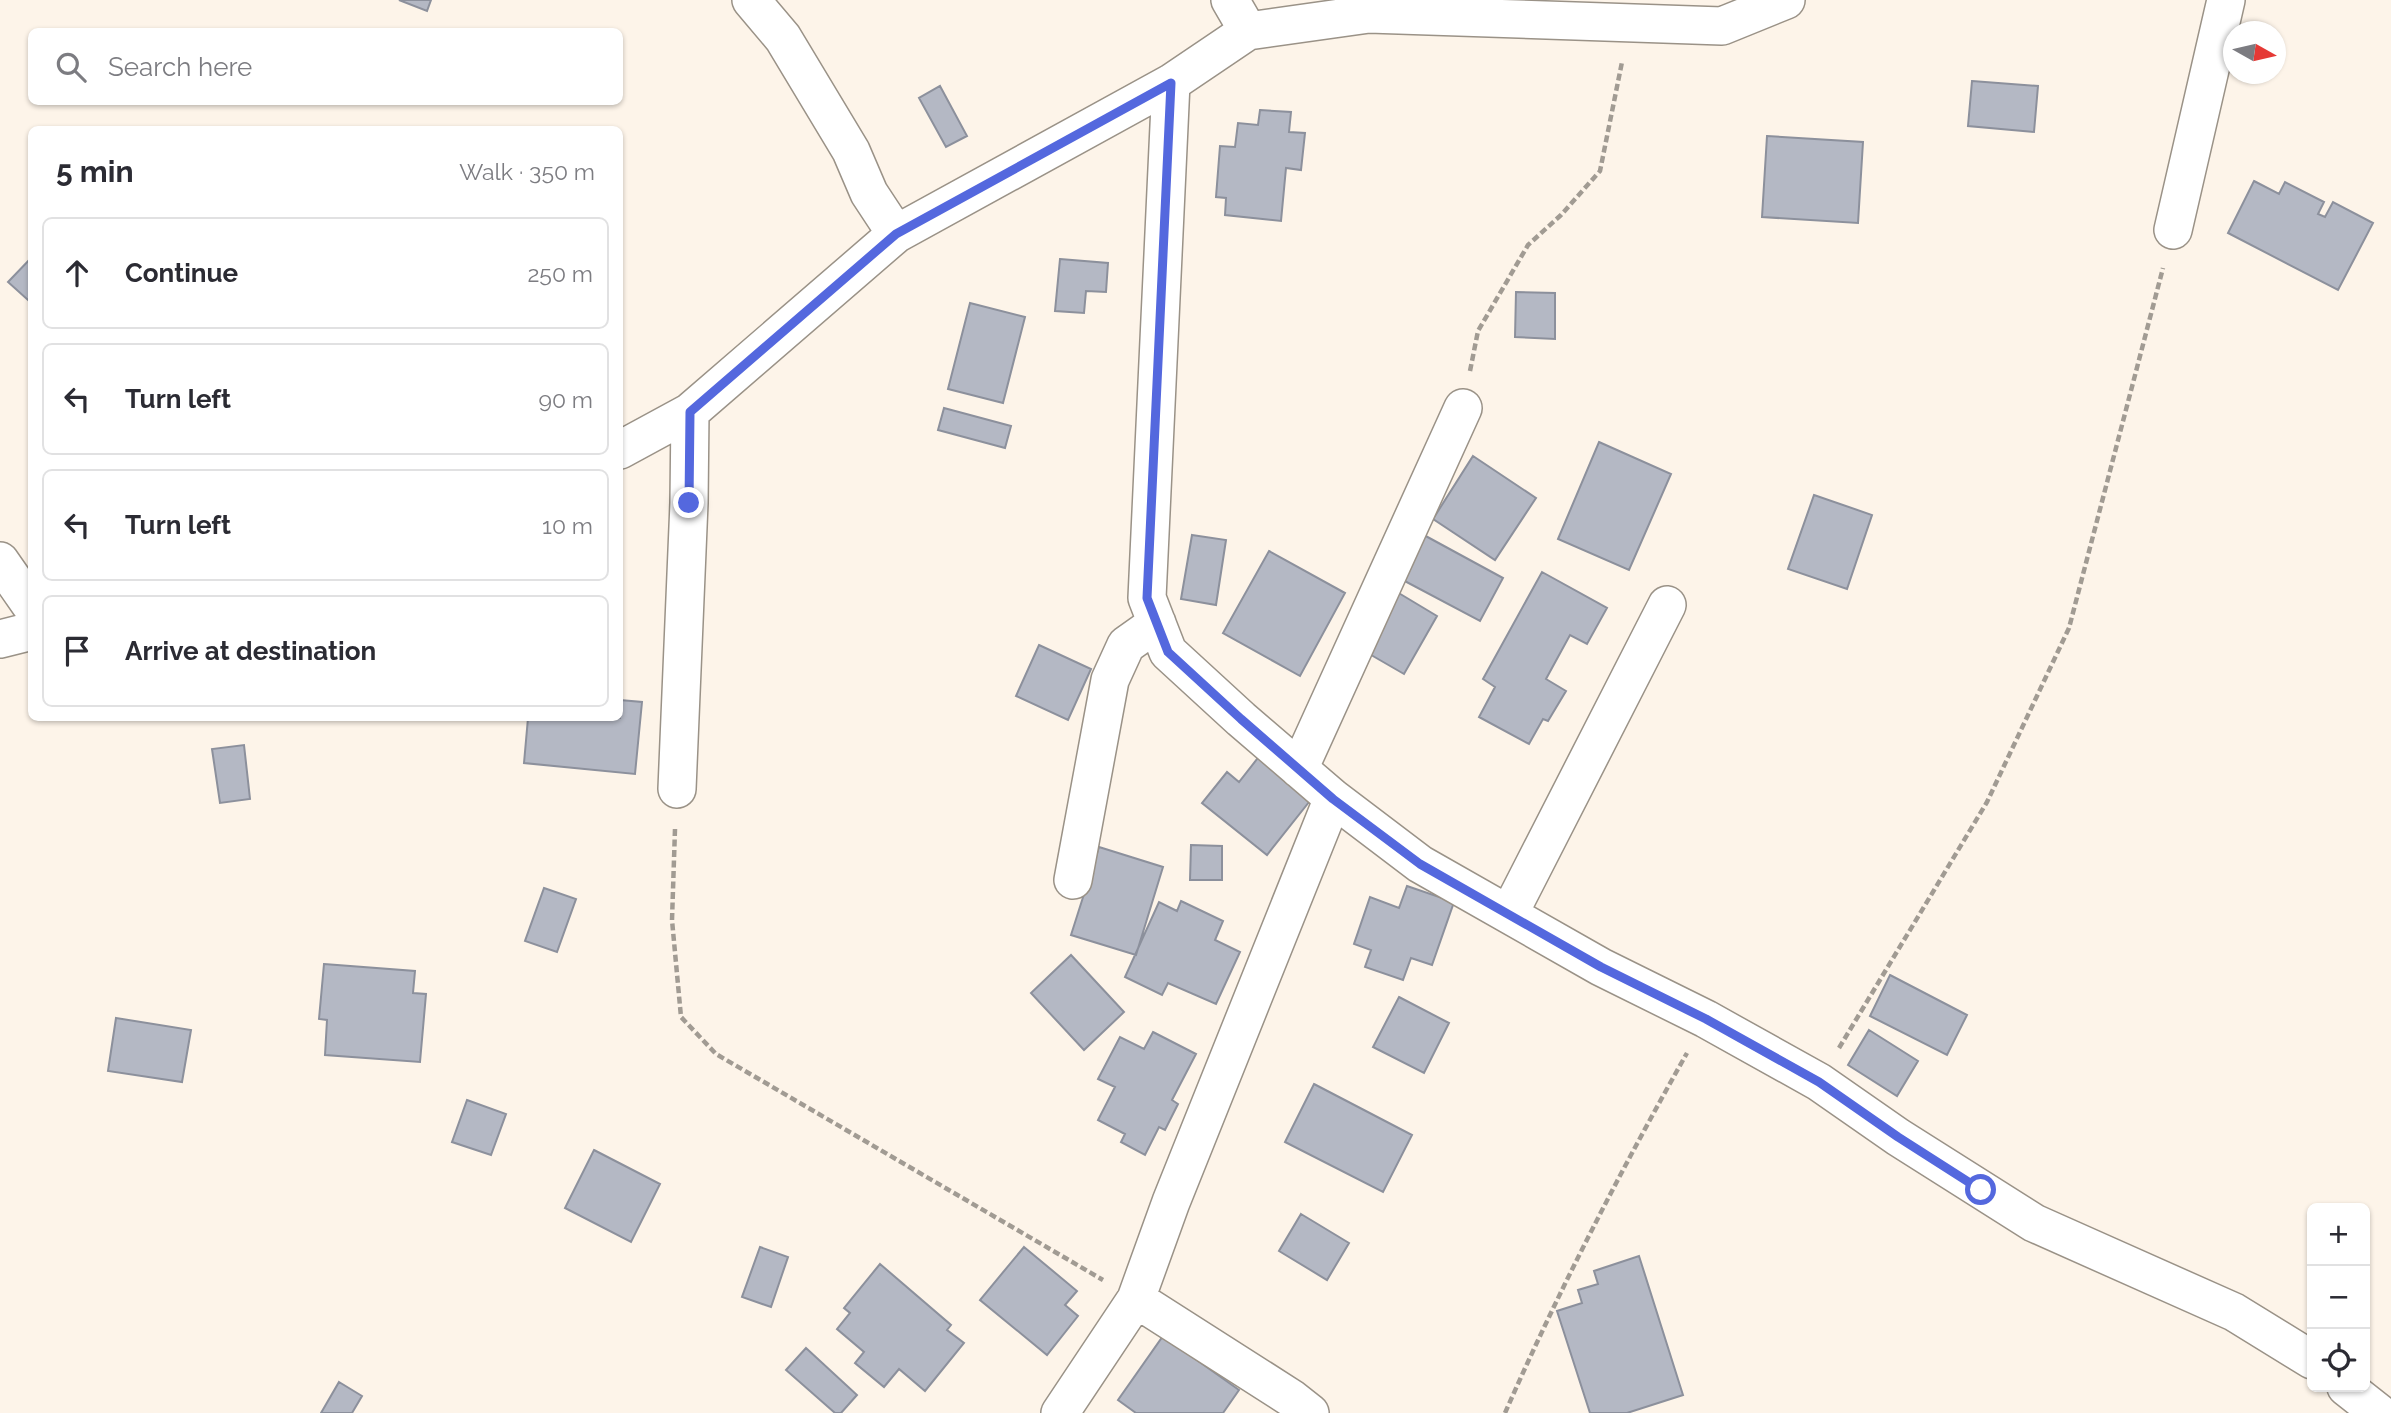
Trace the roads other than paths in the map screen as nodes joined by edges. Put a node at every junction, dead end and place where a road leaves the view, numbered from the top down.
1 (751, 0) edge
2 (1230, 0) edge
3 (1786, 0) edge
4 (2226, 0) edge
5 (1248, 31) junction
6 (1171, 83) junction
7 (2174, 229) road end
8 (896, 234) junction
9 (1463, 408) road end
10 (690, 412) junction
11 (623, 448) edge
12 (0, 562) edge
13 (28, 601) edge
14 (1667, 605) dead end
15 (1157, 623) junction
16 (28, 632) edge
17 (0, 639) edge
18 (1299, 769) junction
19 (677, 789) road end
20 (1333, 799) junction
21 (1073, 880) dead end
22 (1509, 914) junction
23 (1136, 1299) junction
24 (2307, 1357) edge
25 (2352, 1392) edge
26 (1060, 1413) edge
27 (1310, 1413) edge
28 (2379, 1413) edge

1 - 8 street
2 - 5 street
3 - 5 street
4 - 7 street
5 - 6 street
6 - 8 street
6 - 15 street
8 - 10 street
9 - 18 street
10 - 11 street
10 - 19 street
12 - 13 street
14 - 22 street
15 - 18 street
15 - 21 street
16 - 17 street
18 - 20 street
20 - 22 street
20 - 23 street
22 - 24 street
23 - 26 street
23 - 27 street
25 - 28 street

